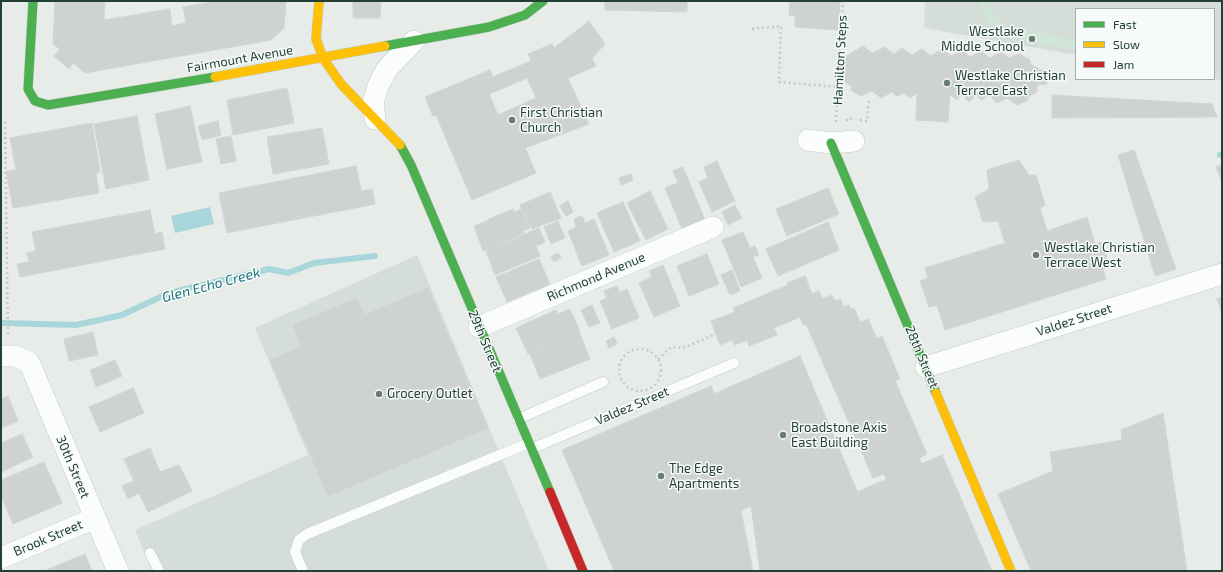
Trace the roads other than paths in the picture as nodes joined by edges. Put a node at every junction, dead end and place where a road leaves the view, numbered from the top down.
1 (32, 1) edge
2 (319, 1) edge
3 (543, 1) edge
4 (414, 41) junction
5 (323, 58) junction
6 (375, 119) junction
7 (851, 132) road end
8 (808, 140) dead end
9 (831, 143) junction
10 (713, 227) dead end
11 (1222, 274) edge
12 (479, 327) junction
13 (1, 356) edge
14 (734, 363) dead end
15 (926, 367) junction
16 (603, 382) dead end
17 (518, 419) junction
18 (530, 446) junction
19 (95, 518) junction
20 (150, 552) dead end
21 (1, 558) edge
22 (300, 570) edge
23 (118, 571) edge
24 (159, 571) edge
25 (583, 571) edge
26 (1011, 571) edge

1 - 5 street, Fairmount Avenue
2 - 5 street, 29th Street
3 - 4 street, Fairmount Avenue
4 - 5 street, Fairmount Avenue
4 - 6 street
5 - 6 street, 29th Street
6 - 12 street, 29th Street
7 - 9 street
8 - 9 street
9 - 15 street, 28th Street
10 - 12 street, Richmond Avenue
11 - 15 street, Valdez Street
12 - 17 street, 29th Street
13 - 19 street, 30th Street
14 - 18 lane, Valdez Street
15 - 26 street, 28th Street
16 - 17 lane
17 - 18 street, 29th Street
18 - 22 lane, Valdez Street
18 - 25 street, 29th Street
19 - 21 street, Brook Street
19 - 23 street, 30th Street
20 - 24 lane

